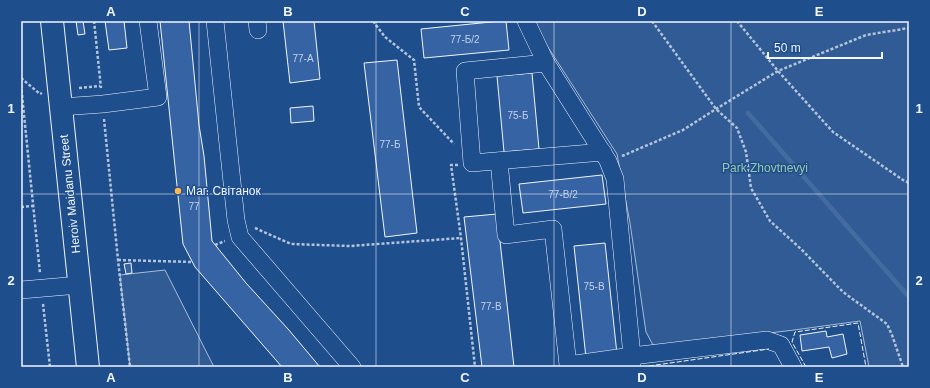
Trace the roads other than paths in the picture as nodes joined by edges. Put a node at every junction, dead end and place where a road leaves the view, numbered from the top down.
1 (52, 21) edge
2 (148, 21) edge
3 (215, 21) edge
4 (526, 21) edge
5 (546, 63) junction
6 (61, 107) junction
7 (606, 157) junction
8 (499, 161) junction
9 (79, 285) junction
10 (22, 289) edge
11 (632, 362) edge
12 (88, 367) edge
13 (352, 367) edge
14 (793, 367) edge

1 - 6 main road, Heroiv Maidanu Street
2 - 6 lane
3 - 13 lane
4 - 5 lane
5 - 7 lane
5 - 8 lane
6 - 9 main road, Heroiv Maidanu Street
7 - 8 lane
7 - 11 lane
8 - 11 lane
9 - 10 lane
9 - 12 main road, Heroiv Maidanu Street
11 - 14 lane

